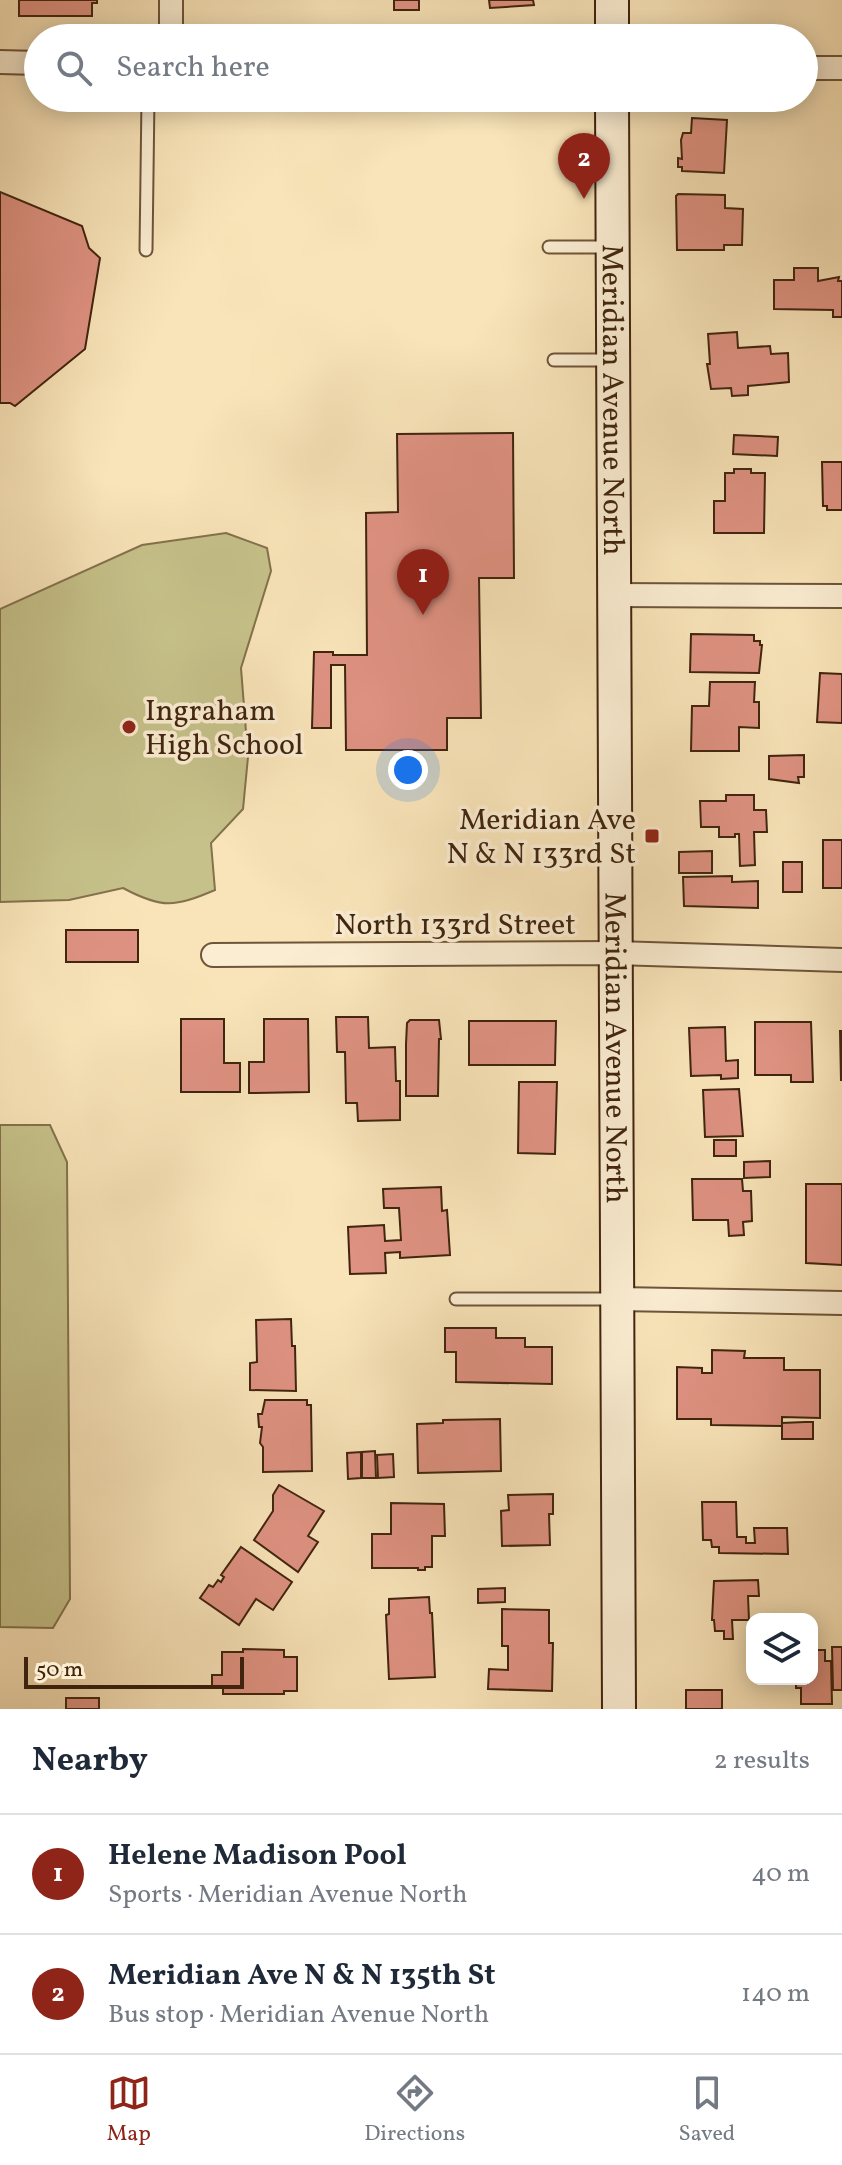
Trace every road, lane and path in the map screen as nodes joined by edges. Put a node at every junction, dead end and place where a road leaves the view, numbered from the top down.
1 (171, 0) edge
2 (612, 0) edge
3 (171, 24) edge
4 (612, 24) edge
5 (0, 62) edge
6 (24, 63) edge
7 (818, 68) edge
8 (842, 68) edge
9 (148, 112) edge
10 (612, 112) edge
11 (549, 247) dead end
12 (612, 247) junction
13 (146, 250) dead end
14 (554, 360) dead end
15 (612, 360) junction
16 (613, 595) junction
17 (842, 596) edge
18 (615, 953) junction
19 (213, 955) dead end
20 (842, 960) edge
21 (456, 1299) dead end
22 (617, 1299) junction
23 (842, 1303) edge
24 (619, 1709) edge

1 - 3 street
2 - 4 street
5 - 6 street
7 - 8 street
9 - 13 lane
10 - 12 street, Meridian Avenue North
11 - 12 lane
12 - 15 street, Meridian Avenue North
14 - 15 lane
15 - 16 street, Meridian Avenue North
16 - 17 street
16 - 18 street, Meridian Avenue North
18 - 19 street, North 133rd Street
18 - 20 street, North 133rd Street
18 - 22 street, Meridian Avenue North
21 - 22 lane
22 - 23 street
22 - 24 street, Meridian Avenue North

